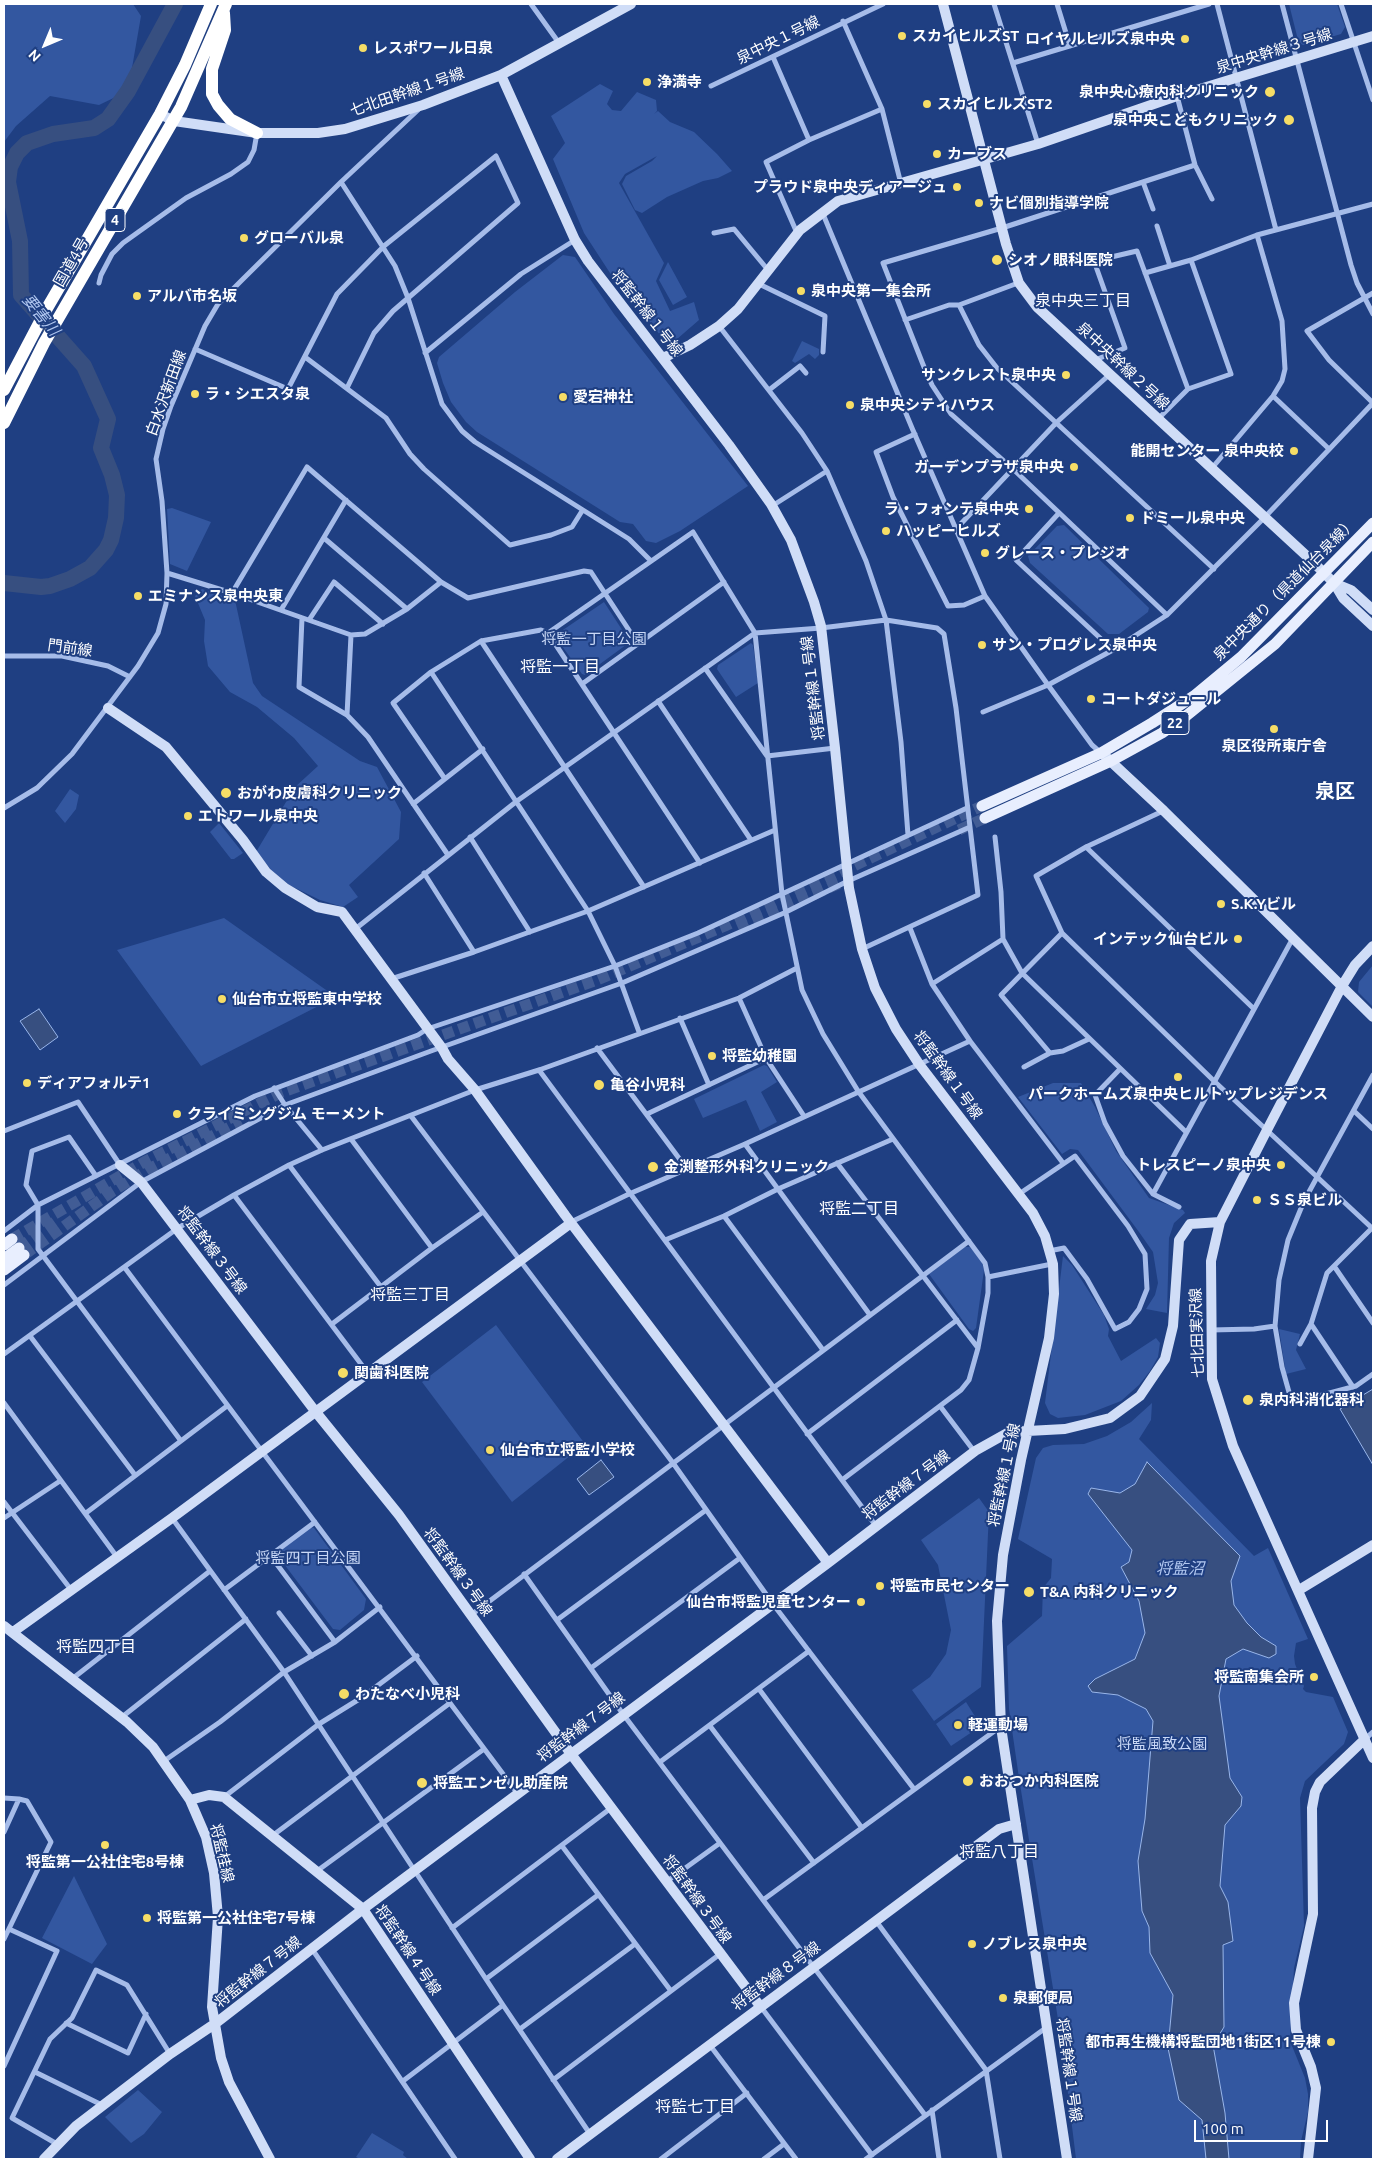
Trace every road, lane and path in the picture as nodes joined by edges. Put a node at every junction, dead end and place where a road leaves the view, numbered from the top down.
1 (211, 4) edge
2 (531, 4) edge
3 (883, 4) edge
4 (943, 4) edge
5 (994, 4) edge
6 (1057, 4) edge
7 (1209, 4) edge
8 (1217, 4) edge
9 (1282, 4) edge
10 (1341, 4) edge
11 (626, 5) edge
12 (225, 7) edge
13 (844, 21) junction
14 (1373, 36) edge
15 (1354, 42) junction
16 (559, 43) junction
17 (1070, 46) junction
18 (773, 57) junction
19 (1296, 60) junction
20 (1013, 63) junction
21 (501, 75) junction
22 (1236, 77) junction
23 (711, 86) dead end
24 (1177, 96) junction
25 (1373, 100) edge
26 (422, 105) junction
27 (882, 109) junction
28 (160, 114) junction
29 (174, 121) junction
30 (257, 133) junction
31 (809, 140) junction
32 (1038, 144) junction
33 (984, 160) junction
34 (1195, 165) junction
35 (341, 182) junction
36 (1143, 182) junction
37 (900, 184) junction
38 (1212, 200) dead end
39 (1373, 204) edge
40 (1153, 210) dead end
41 (823, 214) junction
42 (1337, 215) junction
43 (1157, 226) dead end
44 (1002, 228) junction
45 (1276, 230) junction
46 (714, 233) dead end
47 (797, 234) junction
48 (1257, 235) junction
49 (575, 240) junction
50 (384, 246) junction
51 (1191, 260) junction
52 (1170, 266) junction
53 (768, 271) junction
54 (1145, 273) junction
55 (99, 283) dead end
56 (1019, 283) junction
57 (759, 284) junction
58 (1373, 293) edge
59 (1364, 296) junction
60 (408, 298) junction
61 (959, 305) junction
62 (1373, 314) edge
63 (905, 320) junction
64 (719, 326) junction
65 (195, 349) junction
66 (823, 352) dead end
67 (425, 353) junction
68 (305, 357) junction
69 (663, 358) junction
70 (1094, 360) junction
71 (806, 372) dead end
72 (1109, 375) junction
73 (347, 388) junction
74 (1188, 389) junction
75 (4, 390) edge
76 (769, 390) junction
77 (1274, 396) junction
78 (1373, 403) edge
79 (7, 406) edge
80 (1158, 420) junction
81 (1057, 422) junction
82 (4, 423) edge
83 (915, 434) junction
84 (1329, 449) junction
85 (1212, 468) junction
86 (1013, 469) junction
87 (828, 471) junction
88 (346, 500) junction
89 (772, 506) junction
90 (582, 510) junction
91 (1059, 513) junction
92 (1264, 518) junction
93 (1373, 523) edge
94 (956, 530) junction
95 (324, 538) junction
96 (1373, 542) edge
97 (651, 561) junction
98 (1214, 568) junction
99 (167, 573) junction
100 (1324, 573) junction
101 (441, 582) junction
102 (724, 582) junction
103 (1334, 583) junction
104 (232, 593) junction
105 (605, 593) junction
106 (985, 596) junction
107 (407, 609) junction
108 (281, 610) junction
109 (1373, 610) edge
110 (1167, 615) junction
111 (302, 618) junction
112 (309, 620) junction
113 (886, 620) junction
114 (383, 624) junction
115 (1373, 626) edge
116 (821, 628) junction
117 (755, 632) junction
118 (548, 633) junction
119 (352, 635) junction
120 (481, 641) junction
121 (638, 644) junction
122 (1112, 650) junction
123 (4, 656) edge
124 (705, 668) junction
125 (431, 672) junction
126 (130, 677) junction
127 (582, 684) junction
128 (1048, 685) junction
129 (658, 701) junction
130 (108, 708) junction
131 (983, 712) dead end
132 (347, 715) junction
133 (614, 732) junction
134 (835, 748) junction
135 (483, 750) junction
136 (1101, 753) junction
137 (767, 756) junction
138 (1111, 761) junction
139 (564, 767) junction
140 (445, 779) junction
141 (516, 801) junction
142 (414, 804) junction
143 (982, 806) tunnel mouth
144 (4, 808) edge
145 (967, 808) junction
146 (1164, 811) junction
147 (985, 818) tunnel mouth
148 (970, 827) junction
149 (775, 830) junction
150 (908, 835) junction
151 (470, 837) junction
152 (995, 837) dead end
153 (751, 840) junction
154 (1086, 847) junction
155 (448, 855) junction
156 (700, 863) junction
157 (846, 863) junction
158 (424, 873) junction
159 (848, 881) junction
160 (644, 887) junction
161 (782, 894) junction
162 (588, 911) junction
163 (784, 914) junction
164 (910, 928) junction
165 (354, 930) junction
166 (530, 932) junction
167 (1062, 933) junction
168 (1293, 938) junction
169 (1003, 939) junction
170 (1373, 946) edge
171 (862, 949) junction
172 (474, 952) junction
173 (615, 966) junction
174 (797, 968) junction
175 (1022, 973) junction
176 (391, 979) junction
177 (622, 983) junction
178 (932, 984) junction
179 (1342, 986) junction
180 (739, 998) junction
181 (1254, 1009) junction
182 (1373, 1017) edge
183 (680, 1018) junction
184 (427, 1029) junction
185 (639, 1032) junction
186 (1089, 1039) junction
187 (970, 1041) junction
188 (442, 1048) junction
189 (597, 1048) junction
190 (1050, 1053) junction
191 (766, 1058) junction
192 (919, 1064) junction
193 (1024, 1066) dead end
194 (1120, 1069) junction
195 (539, 1070) junction
196 (1373, 1075) edge
197 (1214, 1081) junction
198 (709, 1085) junction
199 (274, 1088) junction
200 (475, 1090) junction
201 (858, 1091) junction
202 (285, 1105) junction
203 (1354, 1110) junction
204 (647, 1114) junction
205 (411, 1116) junction
206 (804, 1116) junction
207 (1373, 1129) edge
208 (1266, 1130) junction
209 (4, 1131) edge
210 (1186, 1132) junction
211 (351, 1139) junction
212 (893, 1139) junction
213 (745, 1144) junction
214 (322, 1150) junction
215 (837, 1163) junction
216 (1063, 1163) junction
217 (120, 1165) junction
218 (289, 1165) junction
219 (688, 1169) junction
220 (96, 1176) junction
221 (1317, 1177) junction
222 (141, 1182) junction
223 (778, 1189) junction
224 (630, 1194) junction
225 (1019, 1194) junction
226 (1152, 1194) junction
227 (234, 1195) junction
228 (38, 1205) junction
229 (1179, 1207) dead end
230 (483, 1212) junction
231 (724, 1216) junction
232 (1220, 1222) junction
233 (571, 1223) junction
234 (178, 1228) junction
235 (1373, 1228) edge
236 (4, 1230) edge
237 (665, 1240) junction
238 (968, 1241) junction
239 (15, 1247) edge
240 (432, 1248) junction
241 (1049, 1252) junction
242 (43, 1256) junction
243 (4, 1258) edge
244 (518, 1260) junction
245 (1053, 1264) junction
246 (1334, 1266) junction
247 (125, 1268) junction
248 (4, 1270) edge
249 (922, 1275) junction
250 (988, 1277) junction
251 (4, 1286) edge
252 (381, 1287) junction
253 (78, 1302) junction
254 (870, 1315) junction
255 (957, 1320) junction
256 (1373, 1323) edge
257 (332, 1324) junction
258 (1311, 1324) junction
259 (1275, 1326) junction
260 (1211, 1330) junction
261 (30, 1336) junction
262 (1300, 1344) dead end
263 (978, 1348) junction
264 (823, 1350) junction
265 (4, 1354) edge
266 (367, 1372) junction
267 (1373, 1374) edge
268 (1353, 1387) junction
269 (773, 1388) junction
270 (4, 1402) edge
271 (227, 1406) junction
272 (940, 1406) junction
273 (315, 1411) junction
274 (723, 1425) junction
275 (1029, 1431) junction
276 (807, 1434) junction
277 (181, 1441) junction
278 (262, 1450) junction
279 (974, 1451) junction
280 (673, 1463) junction
281 (135, 1476) junction
282 (60, 1480) junction
283 (842, 1480) junction
284 (4, 1502) edge
285 (706, 1510) junction
286 (12, 1512) junction
287 (86, 1513) junction
288 (4, 1518) edge
289 (172, 1518) junction
290 (315, 1522) junction
291 (876, 1526) junction
292 (1373, 1545) edge
293 (270, 1555) junction
294 (118, 1557) junction
295 (740, 1558) junction
296 (828, 1563) junction
297 (210, 1571) junction
298 (524, 1574) junction
299 (224, 1590) junction
300 (1299, 1590) junction
301 (72, 1591) junction
302 (773, 1604) junction
303 (380, 1607) junction
304 (279, 1614) dead end
305 (471, 1615) junction
306 (246, 1619) junction
307 (557, 1620) junction
308 (4, 1626) edge
309 (13, 1632) junction
310 (335, 1642) junction
311 (809, 1651) junction
312 (312, 1656) junction
313 (417, 1656) junction
314 (591, 1668) junction
315 (284, 1672) junction
316 (72, 1679) junction
317 (759, 1689) junction
318 (450, 1703) junction
319 (623, 1714) junction
320 (122, 1718) junction
321 (318, 1724) junction
322 (710, 1726) junction
323 (1001, 1726) junction
324 (1373, 1732) edge
325 (1365, 1739) junction
326 (484, 1749) junction
327 (571, 1754) junction
328 (1373, 1758) edge
329 (164, 1761) junction
330 (660, 1762) junction
331 (352, 1776) junction
332 (914, 1789) junction
333 (518, 1794) junction
334 (4, 1798) edge
335 (224, 1798) junction
336 (19, 1799) junction
337 (190, 1800) junction
338 (612, 1807) junction
339 (382, 1823) junction
340 (1016, 1824) junction
341 (862, 1828) junction
342 (4, 1832) edge
343 (272, 1836) junction
344 (720, 1843) junction
345 (562, 1846) junction
346 (814, 1863) junction
347 (317, 1872) junction
348 (415, 1872) junction
349 (666, 1882) junction
350 (598, 1895) junction
351 (763, 1900) junction
352 (363, 1909) junction
353 (876, 1921) junction
354 (452, 1928) junction
355 (9, 1929) junction
356 (4, 1939) edge
357 (635, 1944) junction
358 (312, 1949) junction
359 (720, 1954) junction
360 (814, 1967) junction
361 (486, 1979) junction
362 (671, 1992) junction
363 (502, 2005) junction
364 (760, 2006) junction
365 (146, 2014) junction
366 (66, 2023) junction
367 (216, 2023) junction
368 (1047, 2027) junction
369 (520, 2029) junction
370 (453, 2044) junction
371 (709, 2044) junction
372 (170, 2054) junction
373 (4, 2066) edge
374 (986, 2070) junction
375 (35, 2072) junction
376 (553, 2080) junction
377 (403, 2081) junction
378 (747, 2093) junction
379 (103, 2106) junction
380 (932, 2110) junction
381 (925, 2116) junction
382 (591, 2135) junction
383 (57, 2144) junction
384 (784, 2144) junction
385 (872, 2155) junction
386 (44, 2159) edge
387 (270, 2159) edge
388 (455, 2159) edge
389 (530, 2159) edge
390 (556, 2159) edge
391 (661, 2159) edge
392 (764, 2159) edge
393 (796, 2159) edge
394 (866, 2159) edge
395 (940, 2159) edge
396 (1000, 2159) edge
397 (1067, 2159) edge
398 (1308, 2159) edge

1 - 28 highway, 4
2 - 16 street
3 - 13 street, 泉中央１号線
4 - 33 street, 泉中央幹線２号線
5 - 20 street
6 - 17 street
7 - 17 street
8 - 22 street
9 - 19 street
10 - 15 street
11 - 16 street, 七北田幹線１号線
12 - 29 highway, 4
12 - 30 highway
13 - 18 street, 泉中央１号線
13 - 27 street
14 - 15 street, 泉中央幹線３号線
15 - 19 street, 泉中央幹線３号線
15 - 25 street
16 - 21 street, 七北田幹線１号線
17 - 20 street
18 - 23 street, 泉中央１号線
18 - 31 street
19 - 22 street, 泉中央幹線３号線
19 - 42 street
20 - 32 street
21 - 26 street, 七北田幹線１号線
21 - 49 street, 将監幹線１号線
22 - 24 street, 泉中央幹線３号線
22 - 45 street
24 - 32 street, 泉中央幹線３号線
24 - 34 street
26 - 30 street, 七北田幹線１号線
26 - 35 street, 白水沢新田線
27 - 31 street
27 - 37 street
28 - 29 street, 七北田幹線１号線
28 - 75 highway, 国道4号 / 4
29 - 30 street, 七北田幹線１号線
29 - 79 highway, 国道4号 / 4
30 - 55 street
31 - 47 street
32 - 33 street, 泉中央幹線３号線
33 - 37 street, 泉中央幹線３号線
33 - 44 street, 泉中央幹線２号線
34 - 36 street
34 - 38 street
35 - 50 street
35 - 65 street, 白水沢新田線
36 - 40 street
36 - 44 street
37 - 41 street, 泉中央幹線３号線
39 - 42 street
41 - 47 street, 泉中央幹線３号線
41 - 83 street
42 - 45 street
42 - 59 street
43 - 52 street
44 - 56 street, 泉中央幹線２号線
44 - 63 street
45 - 48 street
46 - 53 street
47 - 53 street, 泉中央幹線３号線
48 - 51 street
48 - 77 street
49 - 67 street
49 - 69 street, 将監幹線１号線
50 - 60 street
50 - 60 street
50 - 68 street
51 - 52 street
51 - 74 street
52 - 54 street
53 - 57 street, 泉中央幹線３号線
54 - 70 street
54 - 74 street
56 - 61 street
56 - 70 street, 泉中央幹線２号線
57 - 64 street, 泉中央幹線３号線
57 - 66 street
58 - 59 street
59 - 62 street
59 - 78 street
60 - 67 street
60 - 73 street
61 - 63 street
61 - 81 street
63 - 86 street
64 - 69 street, 泉中央幹線３号線
64 - 76 street
65 - 68 street
65 - 99 street, 白水沢新田線
67 - 90 street
68 - 73 street
69 - 89 street, 将監幹線１号線
70 - 72 street, 泉中央幹線２号線
71 - 76 street
72 - 80 street, 泉中央幹線２号線
72 - 81 street
73 - 90 street
74 - 80 street
76 - 87 street
77 - 84 street
77 - 85 street
78 - 84 street
79 - 82 highway, 国道4号 / 4
80 - 85 street, 泉中央幹線２号線
81 - 86 street
81 - 98 street
83 - 94 street
83 - 106 street
84 - 92 street
85 - 92 street, 泉中央幹線２号線
86 - 91 street
86 - 94 street
87 - 89 street
87 - 113 street
88 - 95 street
88 - 101 street
88 - 104 street
89 - 116 street, 将監幹線１号線
90 - 97 street
91 - 110 street
91 - 122 street
92 - 98 street
92 - 100 street, 泉中央幹線２号線
93 - 100 main road, 泉中央通り（県道仙台泉線） / 22
94 - 106 street
95 - 107 street
95 - 108 street
96 - 103 main road, 泉中央通り（県道仙台泉線） / 22
97 - 102 street
97 - 105 street
98 - 110 street
99 - 104 street
99 - 126 street, 白水沢新田線
100 - 103 street, 泉中央幹線２号線
100 - 136 main road, 泉中央通り（県道仙台泉線） / 22
101 - 105 street
101 - 107 street
102 - 117 street
102 - 121 street
103 - 109 street
103 - 115 street
103 - 138 main road, 泉中央通り（県道仙台泉線） / 22
104 - 108 street
105 - 118 street
105 - 121 street
106 - 128 street
107 - 114 street
108 - 111 street
110 - 122 street
111 - 112 street
111 - 132 street
112 - 114 street
112 - 119 street
113 - 116 street
113 - 145 street
113 - 150 street
114 - 119 street
116 - 117 street
116 - 134 street, 将監幹線１号線
117 - 124 street
117 - 137 street
118 - 120 street
118 - 127 street
119 - 132 street
120 - 125 street
120 - 139 street
121 - 127 street
122 - 128 street
123 - 126 street, 門前線
124 - 129 street
124 - 137 street
125 - 135 street
125 - 140 street
126 - 130 street, 白水沢新田線
127 - 133 street
128 - 131 street
128 - 136 street
129 - 133 street
129 - 153 street
130 - 144 street, 白水沢新田線
130 - 165 street
132 - 142 street
133 - 139 street
133 - 156 street
134 - 137 street
134 - 157 street, 将監幹線１号線
135 - 140 street
135 - 141 street
136 - 138 street
136 - 143 main road, 泉中央通り（県道仙台泉線） / 22
137 - 149 street
138 - 146 street
138 - 147 main road, 泉中央通り（県道仙台泉線） / 22
139 - 141 street
139 - 160 street
140 - 142 street
141 - 151 street
141 - 162 street
142 - 155 street
145 - 148 street
145 - 150 street
146 - 154 street
146 - 168 street
148 - 159 street
148 - 164 street
149 - 153 street
149 - 161 street
150 - 157 street
151 - 155 street
151 - 166 street
152 - 169 street
153 - 156 street
154 - 167 street
154 - 181 street
155 - 158 street
156 - 160 street
157 - 159 street, 将監幹線１号線
157 - 161 street
158 - 165 street
158 - 172 street
159 - 163 street
159 - 171 street, 将監幹線１号線
160 - 162 street
161 - 163 street
161 - 173 street
162 - 166 street
162 - 173 street
163 - 174 street
163 - 177 street
164 - 171 street
164 - 178 street
165 - 176 street
166 - 172 street
167 - 175 street
167 - 197 street
168 - 179 street
168 - 181 street
169 - 175 street
169 - 178 street
170 - 179 street, 七北田実沢線
171 - 192 street, 将監幹線１号線
172 - 176 street
173 - 177 street
173 - 184 street
174 - 180 street
174 - 201 street
175 - 186 street
175 - 190 street
176 - 184 street
177 - 185 street
177 - 188 street
178 - 187 street
179 - 182 street
179 - 208 street, 七北田実沢線
180 - 183 street
180 - 191 street
181 - 197 street
183 - 185 street
183 - 198 street
184 - 188 street
184 - 199 street
185 - 189 street
186 - 190 street
186 - 194 street
187 - 192 street
187 - 216 street
188 - 200 street
188 - 202 street
189 - 195 street
189 - 204 street
190 - 193 street
191 - 198 street
191 - 206 street
192 - 201 street
192 - 225 street, 将監幹線１号線
194 - 210 street
194 - 226 street
195 - 200 street
195 - 224 street
196 - 203 street
197 - 208 street
197 - 210 street
198 - 204 street
199 - 202 street
199 - 217 street
200 - 205 street
200 - 233 street
201 - 206 street
201 - 212 street
202 - 214 street
202 - 222 street
203 - 207 street
203 - 221 street
204 - 219 street
205 - 211 street
205 - 230 street
206 - 213 street
208 - 221 street
208 - 232 street, 七北田実沢線
209 - 217 street
210 - 226 street
211 - 214 street
211 - 240 street
212 - 215 street
212 - 238 street
213 - 219 street
213 - 223 street
214 - 218 street
215 - 223 street
215 - 249 street
216 - 225 street
216 - 241 street
217 - 220 street
217 - 222 street, 将監幹線３号線
218 - 227 street
218 - 252 street
219 - 224 street
220 - 228 street
220 - 228 street
221 - 235 street
221 - 259 street
222 - 234 street, 将監幹線３号線
222 - 242 street
223 - 231 street
223 - 254 street
224 - 233 street
224 - 237 street
225 - 241 street, 将監幹線１号線
226 - 229 street
227 - 234 street
227 - 257 street
228 - 236 street
228 - 242 street
230 - 240 street
230 - 244 street
231 - 237 street
231 - 264 street
232 - 260 street, 七北田実沢線
232 - 275 street, 将監幹線７号線
233 - 244 street
233 - 274 street
234 - 247 street
234 - 273 street, 将監幹線３号線
235 - 246 street
237 - 269 street
238 - 249 street
238 - 250 street
239 - 243 main road
239 - 248 main road
240 - 252 street
241 - 245 street, 将監幹線１号線
242 - 251 street
242 - 253 street
244 - 266 street
244 - 280 street
245 - 250 street
245 - 275 street, 将監幹線１号線
246 - 256 street
246 - 258 street
247 - 253 street
247 - 271 street
249 - 254 street
249 - 255 street
250 - 263 street
252 - 257 street
253 - 261 street
253 - 277 street
254 - 264 street
255 - 263 street
255 - 276 street
257 - 266 street
258 - 262 street
258 - 268 street
259 - 260 street
259 - 268 street
260 - 300 street, 七北田実沢線
261 - 265 street
261 - 281 street
263 - 272 street
264 - 269 street
266 - 273 street
267 - 268 street
269 - 274 street
269 - 276 street
270 - 282 street
271 - 277 street
271 - 278 street
272 - 279 street
272 - 283 street
273 - 278 street
273 - 305 street, 将監幹線３号線
274 - 280 street
274 - 296 street
275 - 279 street, 将監幹線７号線
275 - 323 street, 将監幹線１号線
276 - 283 street
277 - 281 street
278 - 289 street
278 - 290 street
279 - 291 street, 将監幹線７号線
280 - 285 street
280 - 298 street
281 - 287 street
282 - 286 street
282 - 287 street
283 - 291 street
284 - 286 street
285 - 295 street
285 - 307 street
286 - 288 street
286 - 301 street
287 - 294 street
289 - 294 street
289 - 297 street
290 - 293 street
290 - 303 street
291 - 296 street, 将監幹線７号線
292 - 300 street
293 - 299 street
293 - 310 street
294 - 301 street
295 - 302 street
295 - 314 street
296 - 302 street, 将監幹線７号線
297 - 299 street
297 - 316 street
298 - 305 street
298 - 307 street
299 - 306 street
300 - 325 street, 七北田実沢線
301 - 309 street
302 - 311 street
302 - 319 street, 将監幹線７号線
303 - 310 street
303 - 313 street
304 - 312 street
305 - 327 street, 将監幹線３号線
306 - 315 street
306 - 320 street
307 - 314 street
308 - 309 street, 将監桂線
309 - 316 street, 将監桂線
310 - 312 street
311 - 317 street
311 - 332 street
312 - 315 street
313 - 318 street
313 - 321 street
314 - 319 street
315 - 321 street
315 - 329 street
316 - 320 street, 将監桂線
317 - 322 street
317 - 341 street
318 - 326 street
318 - 331 street
319 - 327 street, 将監幹線７号線
319 - 330 street
320 - 329 street, 将監桂線
321 - 331 street
321 - 335 street
322 - 330 street
322 - 346 street
323 - 332 street
323 - 340 street, 将監幹線１号線
324 - 325 street
325 - 328 street, 七北田実沢線
325 - 398 street
326 - 333 street
326 - 339 street
327 - 333 street, 将監幹線７号線
327 - 338 street, 将監幹線３号線
329 - 337 street, 将監桂線
330 - 344 street
331 - 339 street
331 - 343 street
332 - 341 street
333 - 348 street, 将監幹線７号線
334 - 336 street
335 - 337 street
335 - 343 street, 将監幹線４号線
336 - 342 street
336 - 355 street
337 - 367 street, 将監桂線
338 - 345 street
338 - 349 street, 将監幹線３号線
339 - 347 street
339 - 348 street
340 - 353 street, 将監幹線８号線
340 - 368 street, 将監幹線１号線
341 - 346 street
343 - 347 street, 将監幹線４号線
344 - 349 street
344 - 351 street
345 - 350 street
345 - 354 street
346 - 351 street
347 - 352 street, 将監幹線４号線
348 - 352 street, 将監幹線７号線
348 - 354 street
349 - 359 street, 将監幹線３号線
350 - 357 street
350 - 361 street
351 - 360 street
352 - 358 street, 将監幹線７号線
352 - 370 street, 将監幹線４号線
353 - 360 street, 将監幹線８号線
353 - 374 street
354 - 361 street
355 - 356 street
355 - 373 street
357 - 362 street
357 - 369 street
358 - 367 street, 将監幹線７号線
358 - 377 street
359 - 362 street
359 - 364 street, 将監幹線３号線
360 - 364 street, 将監幹線８号線
360 - 381 street
361 - 363 street
362 - 376 street
363 - 369 street
363 - 370 street
364 - 371 street, 将監幹線８号線
364 - 385 street
365 - 366 street
365 - 366 street
365 - 372 street
366 - 375 street
367 - 372 street, 将監幹線７号線
367 - 387 street, 将監桂線
368 - 374 street
368 - 397 street, 将監幹線１号線
369 - 376 street
370 - 377 street
370 - 389 street, 将監幹線４号線
371 - 378 street
371 - 382 street, 将監幹線８号線
372 - 379 street, 将監幹線７号線
374 - 380 street
374 - 396 street
375 - 379 street
375 - 383 street
376 - 382 street
377 - 388 street
378 - 384 street
378 - 391 street
379 - 383 street, 将監幹線７号線
380 - 381 street
380 - 395 street
381 - 385 street
382 - 390 street, 将監幹線８号線
383 - 386 street, 将監幹線７号線
384 - 392 street
384 - 393 street
385 - 394 street

